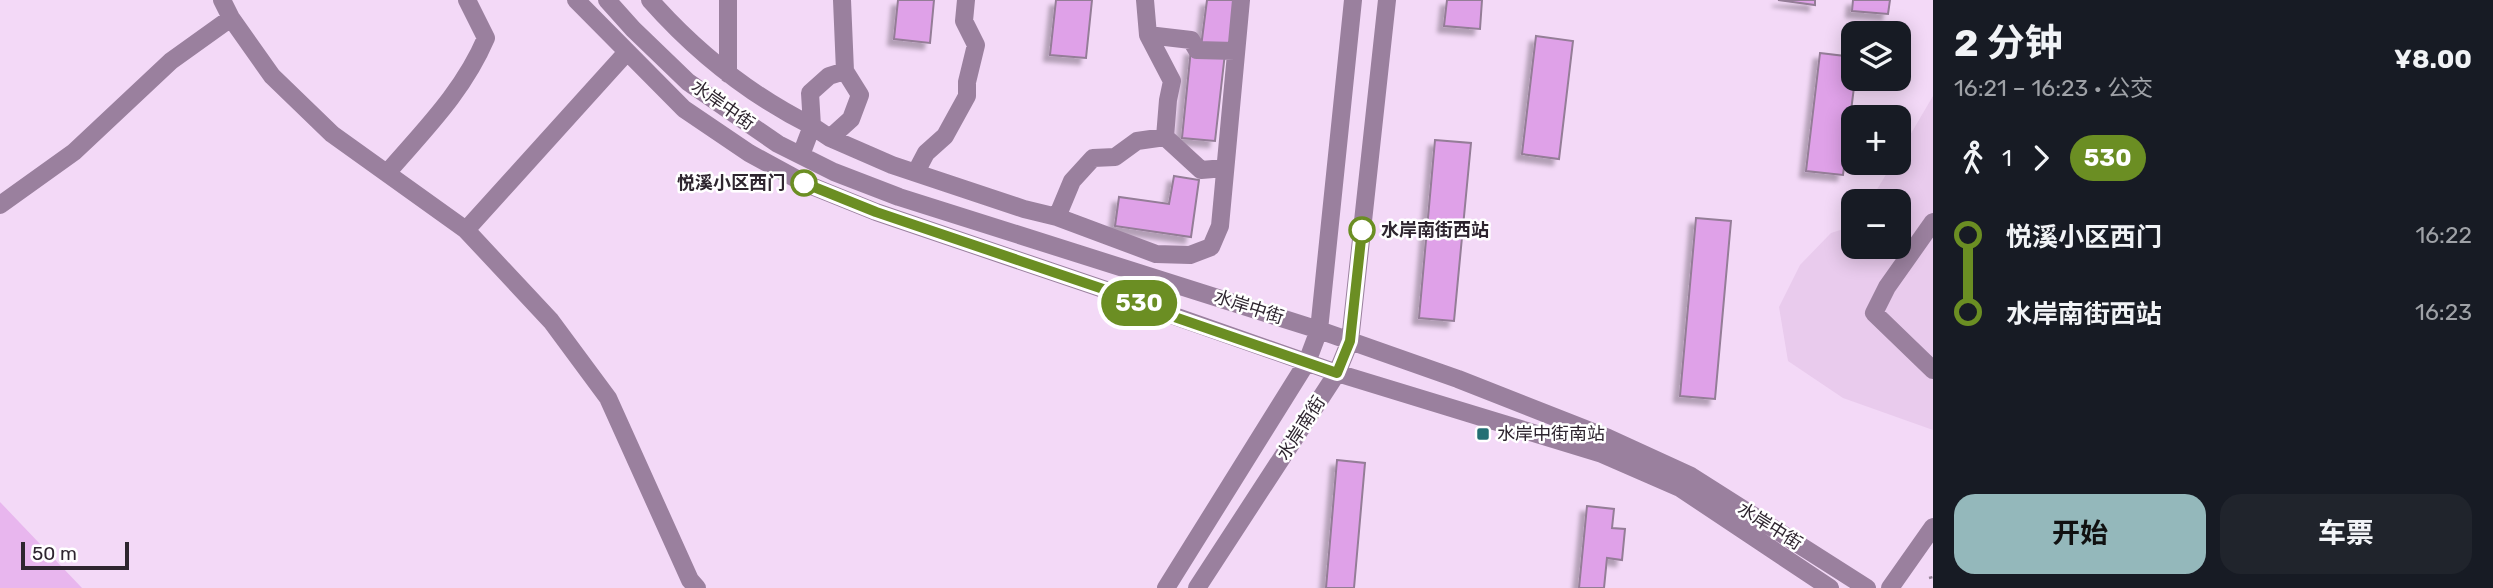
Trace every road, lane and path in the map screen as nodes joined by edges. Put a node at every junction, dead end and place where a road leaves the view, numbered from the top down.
1 (222, 0) edge
2 (467, 0) edge
3 (576, 0) edge
4 (607, 0) edge
5 (728, 0) edge
6 (842, 0) edge
7 (966, 0) edge
8 (1145, 0) edge
9 (1241, 0) edge
10 (1353, 0) edge
11 (1387, 0) edge
12 (657, 4) edge
13 (230, 18) junction
14 (1148, 35) junction
15 (1236, 51) junction
16 (627, 52) junction
17 (845, 71) junction
18 (727, 74) junction
19 (812, 126) junction
20 (1165, 137) junction
21 (830, 138) junction
22 (801, 155) junction
23 (1225, 168) junction
24 (916, 172) junction
25 (387, 173) junction
26 (0, 205) edge
27 (1057, 217) junction
28 (1933, 222) edge
29 (466, 230) junction
30 (1319, 330) junction
31 (1350, 341) junction
32 (1307, 362) junction
33 (1933, 370) edge
34 (1337, 373) junction
35 (1933, 527) edge
36 (697, 588) edge
37 (1166, 588) edge
38 (1197, 588) edge
39 (1830, 588) edge
40 (1867, 588) edge
41 (1890, 588) edge

1 - 13 street
2 - 25 street
3 - 16 street, 水岸中街
4 - 22 street, 水岸中街
5 - 18 street
6 - 17 street
7 - 24 street
8 - 14 street
9 - 15 street
10 - 30 street, 水岸南街
11 - 31 street, 水岸南街
12 - 18 street
13 - 25 street
13 - 26 street
14 - 15 street
14 - 20 street
15 - 23 street
16 - 29 street
16 - 32 street, 水岸中街
17 - 19 street
17 - 21 street
18 - 19 street
19 - 21 street
19 - 22 street
20 - 23 street
20 - 27 street
21 - 24 street
22 - 30 street, 水岸中街
23 - 27 street
24 - 27 street
25 - 29 street
28 - 33 street
29 - 36 street
30 - 31 street, 水岸中街
30 - 32 street, 水岸南街
31 - 34 street, 水岸南街
31 - 40 street, 水岸中街
32 - 34 street, 水岸中街
32 - 37 street, 水岸南街
34 - 38 street, 水岸南街
34 - 39 street, 水岸中街
35 - 41 street

